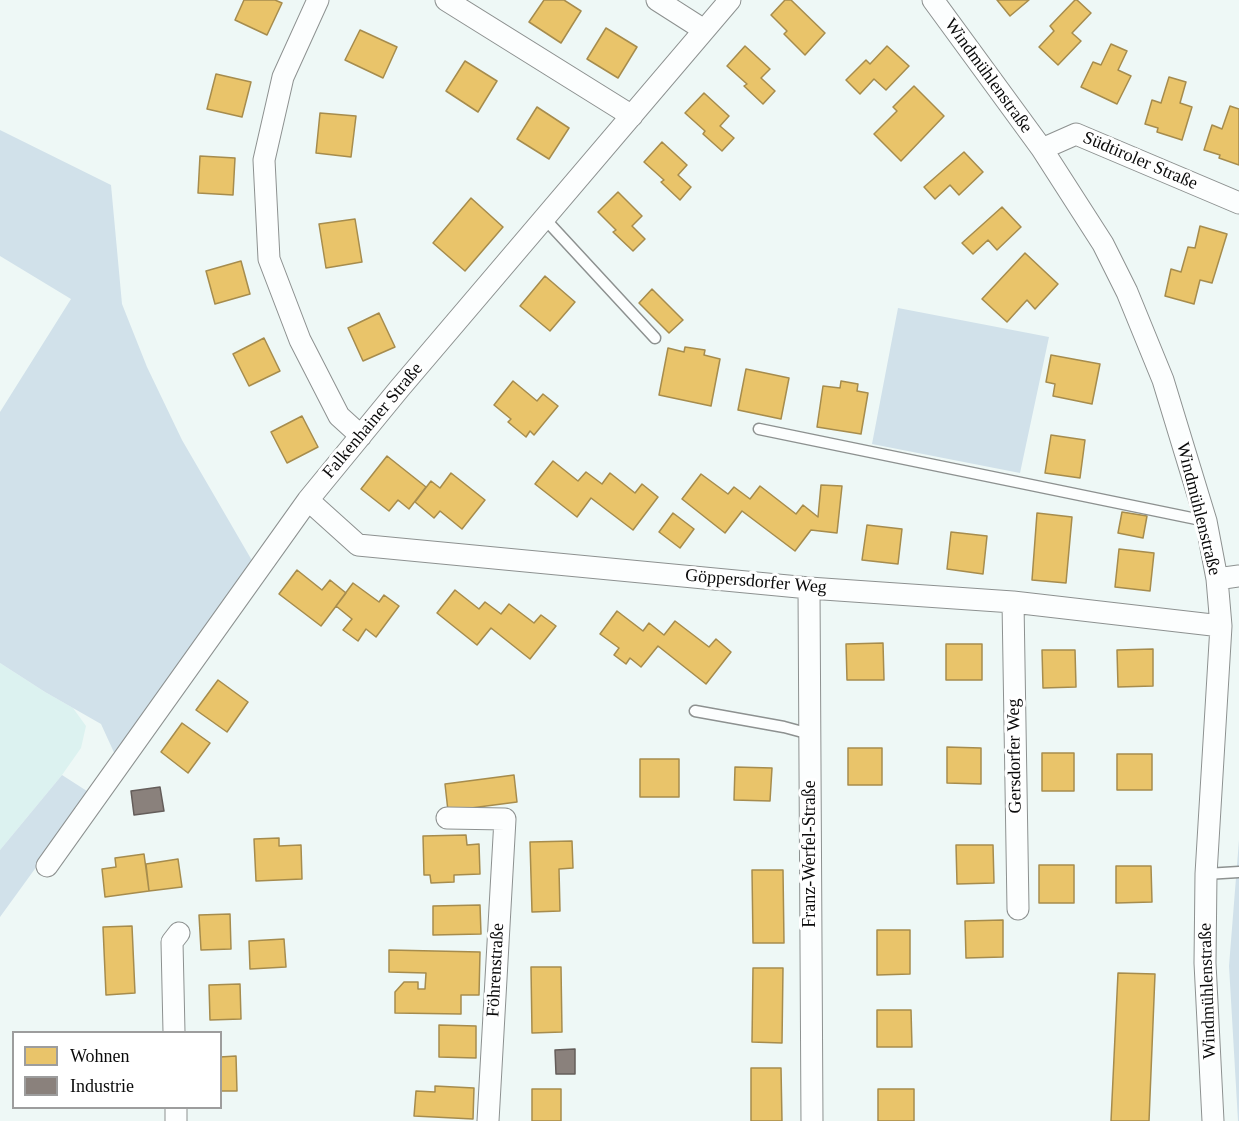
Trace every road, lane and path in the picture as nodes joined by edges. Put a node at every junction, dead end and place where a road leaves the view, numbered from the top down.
1 (318, 0) edge
2 (446, 0) edge
3 (657, 0) edge
4 (730, 0) edge
5 (933, 0) edge
6 (704, 30) junction
7 (632, 116) junction
8 (1042, 149) junction
9 (1239, 203) edge
10 (545, 219) junction
11 (655, 338) dead end
12 (759, 429) dead end
13 (361, 436) junction
14 (308, 500) junction
15 (1206, 521) junction
16 (1239, 576) edge
17 (1217, 579) junction
18 (809, 588) junction
19 (1013, 602) junction
20 (1221, 626) junction
21 (695, 711) dead end
22 (810, 734) junction
23 (447, 818) dead end
24 (47, 866) dead end
25 (1239, 872) edge
26 (1206, 874) junction
27 (1018, 909) dead end
28 (179, 933) dead end
29 (174, 1031) edge
30 (488, 1121) edge
31 (812, 1121) edge
32 (1213, 1121) edge

1 - 13 street
2 - 7 street
3 - 6 street
4 - 6 street, Falkenhainer Straße
5 - 8 street, Windmühlenstraße
6 - 7 street, Falkenhainer Straße
7 - 10 street, Falkenhainer Straße
8 - 9 street, Südtiroler Straße
8 - 15 street, Windmühlenstraße
10 - 11 lane
10 - 13 street, Falkenhainer Straße
12 - 15 lane
13 - 14 street, Falkenhainer Straße
14 - 18 street, Göppersdorfer Weg
14 - 24 street, Falkenhainer Straße
15 - 17 street, Windmühlenstraße
16 - 17 street
17 - 20 street, Windmühlenstraße
18 - 19 street, Göppersdorfer Weg
18 - 22 street, Franz-Werfel-Straße
19 - 20 street, Göppersdorfer Weg
19 - 27 street, Gersdorfer Weg
20 - 26 street, Windmühlenstraße
21 - 22 lane
22 - 31 street, Franz-Werfel-Straße
23 - 30 street, Föhrenstraße
25 - 26 lane
26 - 32 street, Windmühlenstraße
28 - 29 street

